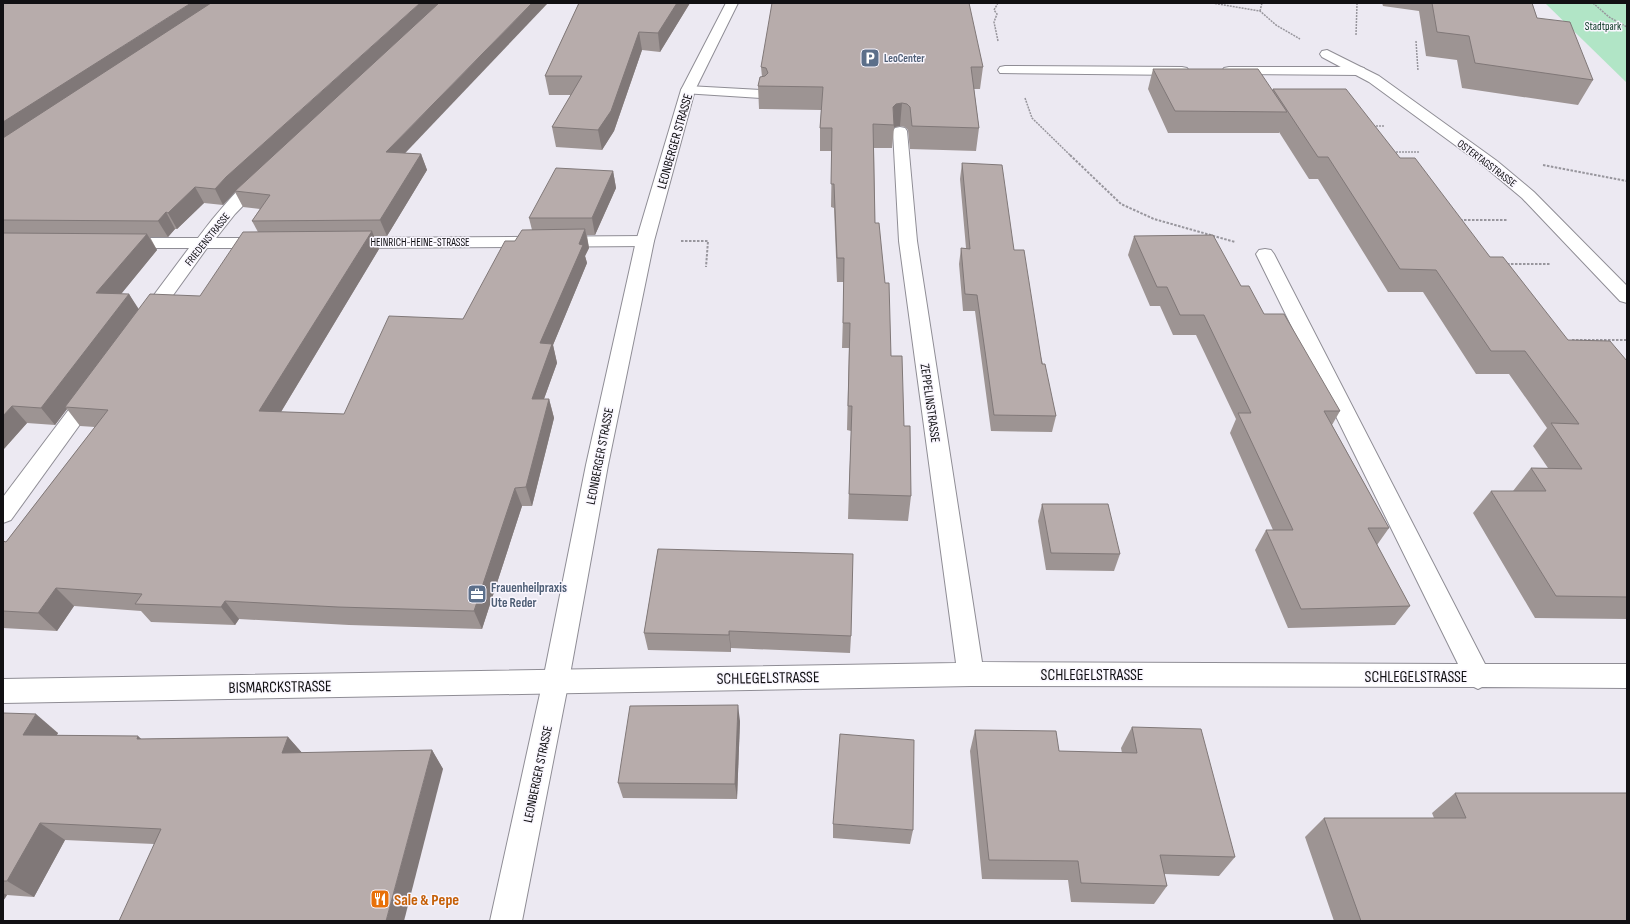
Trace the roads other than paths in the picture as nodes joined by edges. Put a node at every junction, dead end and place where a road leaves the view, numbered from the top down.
1 (732, 3) edge
2 (1327, 54) road end
3 (1005, 70) road end
4 (1194, 71) edge
5 (1218, 71) edge
6 (1359, 71) junction
7 (688, 90) junction
8 (761, 94) edge
9 (900, 131) edge
10 (276, 165) edge
11 (645, 241) junction
12 (106, 243) edge
13 (280, 243) edge
14 (328, 243) edge
15 (201, 244) junction
16 (1265, 254) road end
17 (1627, 297) edge
18 (135, 334) edge
19 (102, 379) edge
20 (3, 514) edge
21 (971, 674) junction
22 (1478, 676) junction
23 (1627, 676) edge
24 (556, 680) junction
25 (3, 691) edge
26 (506, 921) edge

1 - 7 street, LEONBERGER STRASSE
2 - 6 street, OSTERTAGSTRASSE
3 - 4 street
5 - 6 street
6 - 17 street, OSTERTAGSTRASSE
7 - 8 street
7 - 11 street, LEONBERGER STRASSE
9 - 21 street, ZEPPELINSTRASSE
10 - 15 street, FRIEDENSTRASSE
11 - 14 street, HEINRICH-HEINE-STRASSE
11 - 24 street, LEONBERGER STRASSE
12 - 15 street
13 - 15 street
15 - 18 street, FRIEDENSTRASSE
16 - 22 street
19 - 20 street
21 - 22 street, SCHLEGELSTRASSE
21 - 24 street, SCHLEGELSTRASSE
22 - 23 street, SCHLEGELSTRASSE
24 - 25 street, BISMARCKSTRASSE
24 - 26 street, LEONBERGER STRASSE

